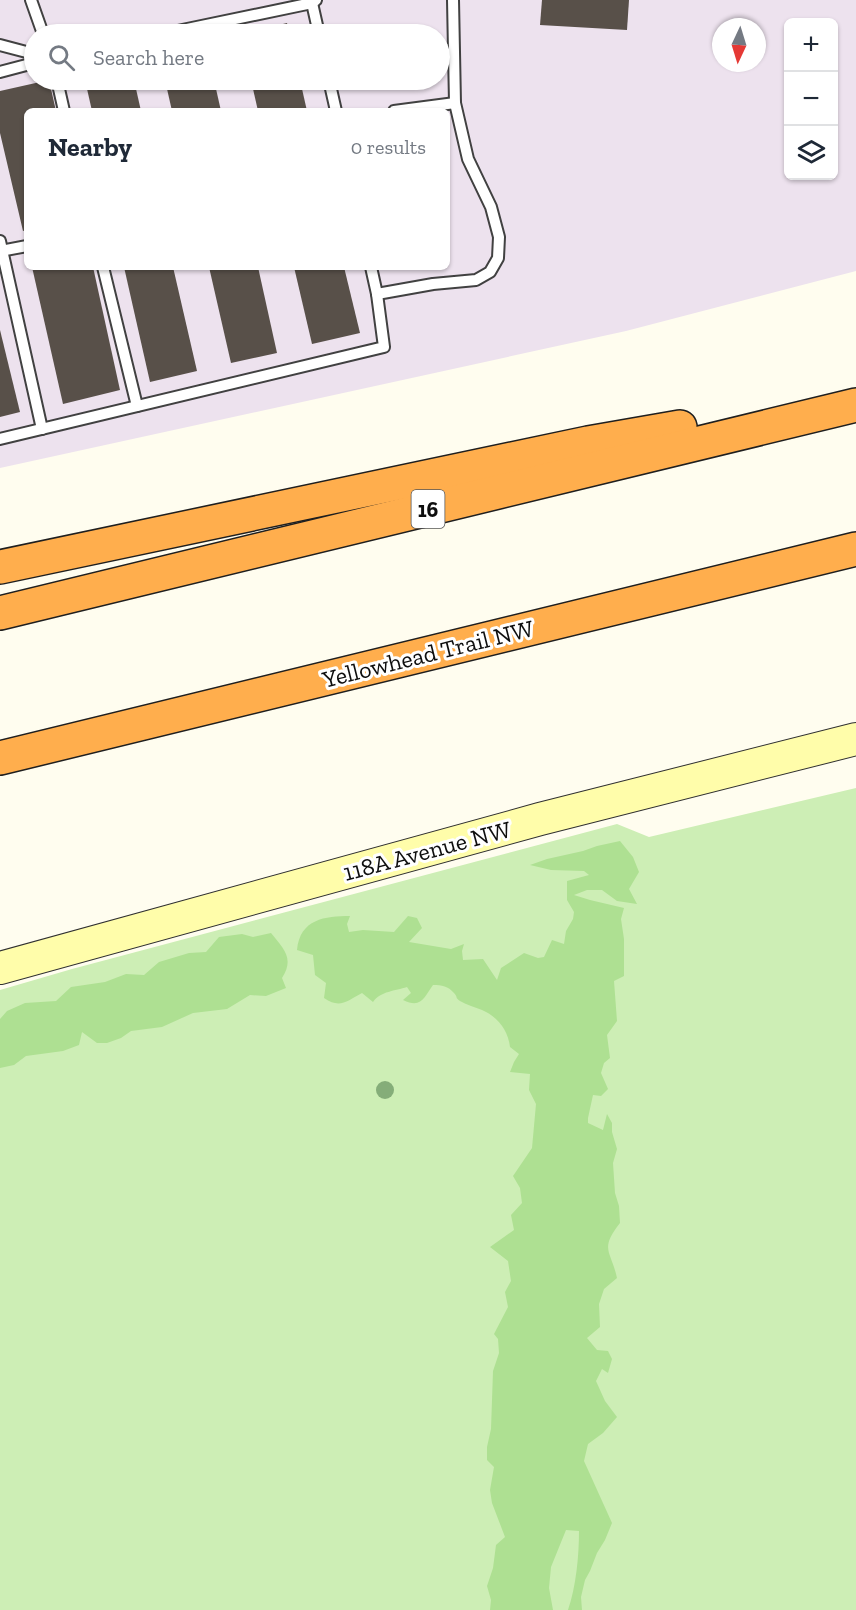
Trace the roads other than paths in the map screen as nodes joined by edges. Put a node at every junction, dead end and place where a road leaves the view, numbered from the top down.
1 (31, 0) edge
2 (453, 0) edge
3 (314, 1) edge
4 (39, 24) edge
5 (209, 24) edge
6 (317, 24) edge
7 (0, 45) edge
8 (24, 51) edge
9 (24, 66) edge
10 (0, 72) edge
11 (59, 90) edge
12 (331, 90) edge
13 (455, 103) junction
14 (63, 108) edge
15 (335, 108) edge
16 (417, 108) edge
17 (24, 246) edge
18 (1, 248) edge
19 (104, 270) edge
20 (371, 270) edge
21 (377, 294) junction
22 (856, 395) edge
23 (856, 405) edge
24 (137, 406) junction
25 (42, 429) junction
26 (0, 438) edge
27 (856, 549) edge
28 (0, 567) edge
29 (0, 613) edge
30 (111, 731) junction
31 (856, 739) edge
32 (0, 759) edge
33 (0, 770) edge
34 (0, 968) edge

1 - 4 lane
2 - 13 lane
3 - 5 lane
3 - 6 lane
7 - 8 lane
9 - 10 lane
11 - 14 lane
12 - 15 lane
13 - 16 lane
13 - 21 lane
17 - 18 lane
18 - 25 lane
19 - 24 lane
20 - 21 lane
21 - 24 lane
22 - 28 highway
23 - 29 highway, 16
24 - 25 lane
25 - 26 lane
27 - 30 highway, Yellowhead Trail NW
30 - 32 highway, Yellowhead Trail NW
30 - 33 highway
31 - 34 street, 118A Avenue NW

